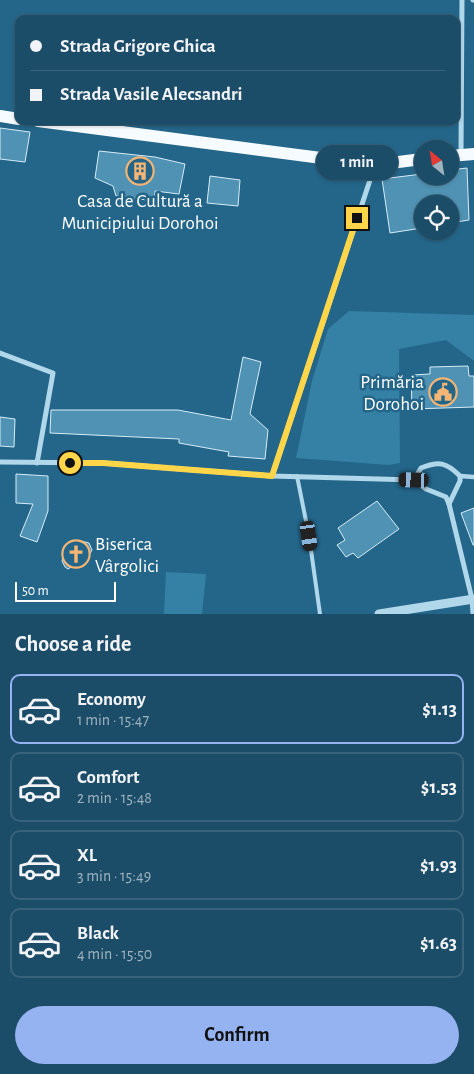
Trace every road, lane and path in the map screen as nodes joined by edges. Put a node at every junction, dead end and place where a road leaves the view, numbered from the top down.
1 (462, 0) edge
2 (0, 116) edge
3 (15, 118) edge
4 (69, 125) edge
5 (462, 155) edge
6 (414, 160) edge
7 (375, 165) junction
8 (0, 353) edge
9 (0, 462) edge
10 (37, 463) junction
11 (272, 476) junction
12 (297, 476) junction
13 (460, 476) junction
14 (474, 477) edge
15 (414, 480) junction
16 (449, 504) junction
17 (473, 599) edge
18 (320, 614) edge
19 (379, 614) edge
20 (473, 614) edge

1 - 5 street
2 - 3 main road
4 - 7 main road
6 - 7 main road
7 - 11 street
8 - 10 street
9 - 10 street
10 - 11 street
11 - 12 street
12 - 15 street
12 - 18 lane
13 - 14 street
13 - 15 street
13 - 16 street
15 - 16 street
16 - 17 street
17 - 19 street
17 - 20 street

